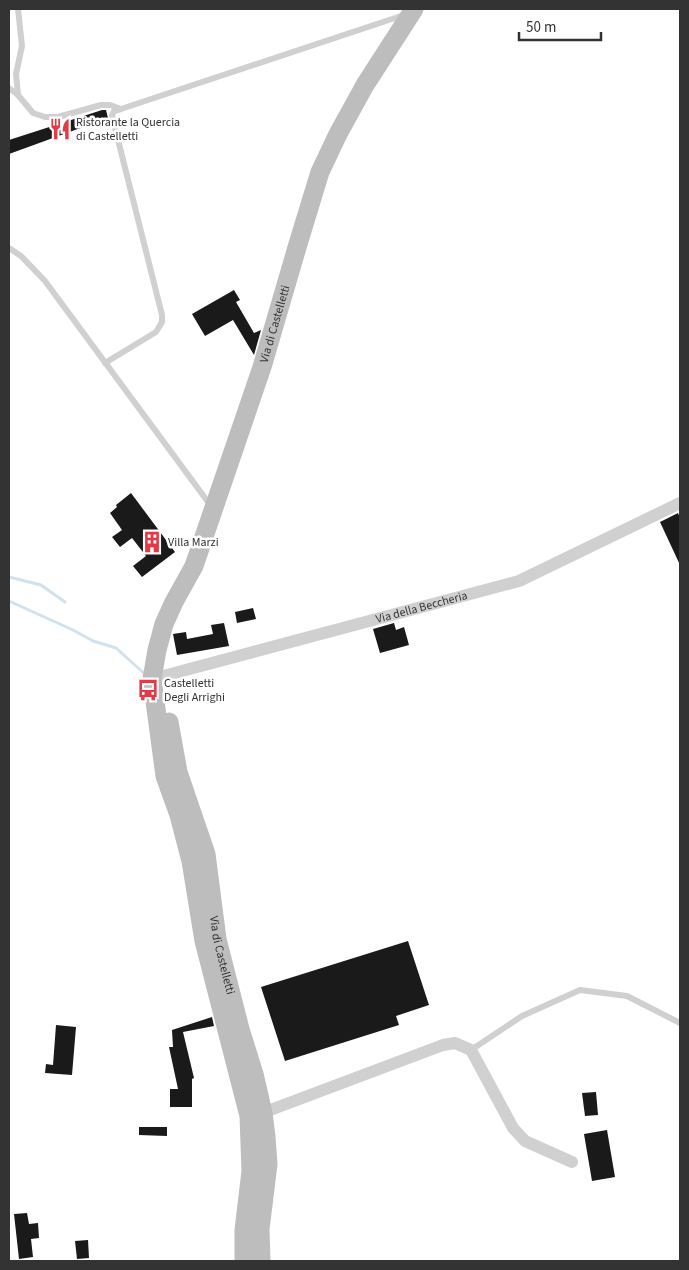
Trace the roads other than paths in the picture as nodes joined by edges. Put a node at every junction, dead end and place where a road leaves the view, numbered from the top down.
1 (18, 9) edge
2 (412, 11) edge
3 (9, 88) edge
4 (18, 95) junction
5 (121, 109) junction
6 (9, 248) edge
7 (105, 363) junction
8 (680, 503) edge
9 (214, 510) junction
10 (156, 678) junction
11 (680, 1023) edge
12 (471, 1050) junction
13 (256, 1115) junction
14 (572, 1162) dead end
15 (244, 1261) edge
16 (260, 1261) edge

1 - 4 lane
2 - 5 lane
2 - 9 main road, Via di Castelletti
3 - 4 lane
4 - 5 lane
5 - 7 lane
6 - 7 lane
7 - 9 lane
8 - 10 street, Via della Beccheria
9 - 10 main road, Via di Castelletti
10 - 13 main road, Via di Castelletti
11 - 12 lane
12 - 13 street
12 - 14 street
13 - 15 main road, Via di Castelletti
13 - 16 main road, Via di Castelletti

